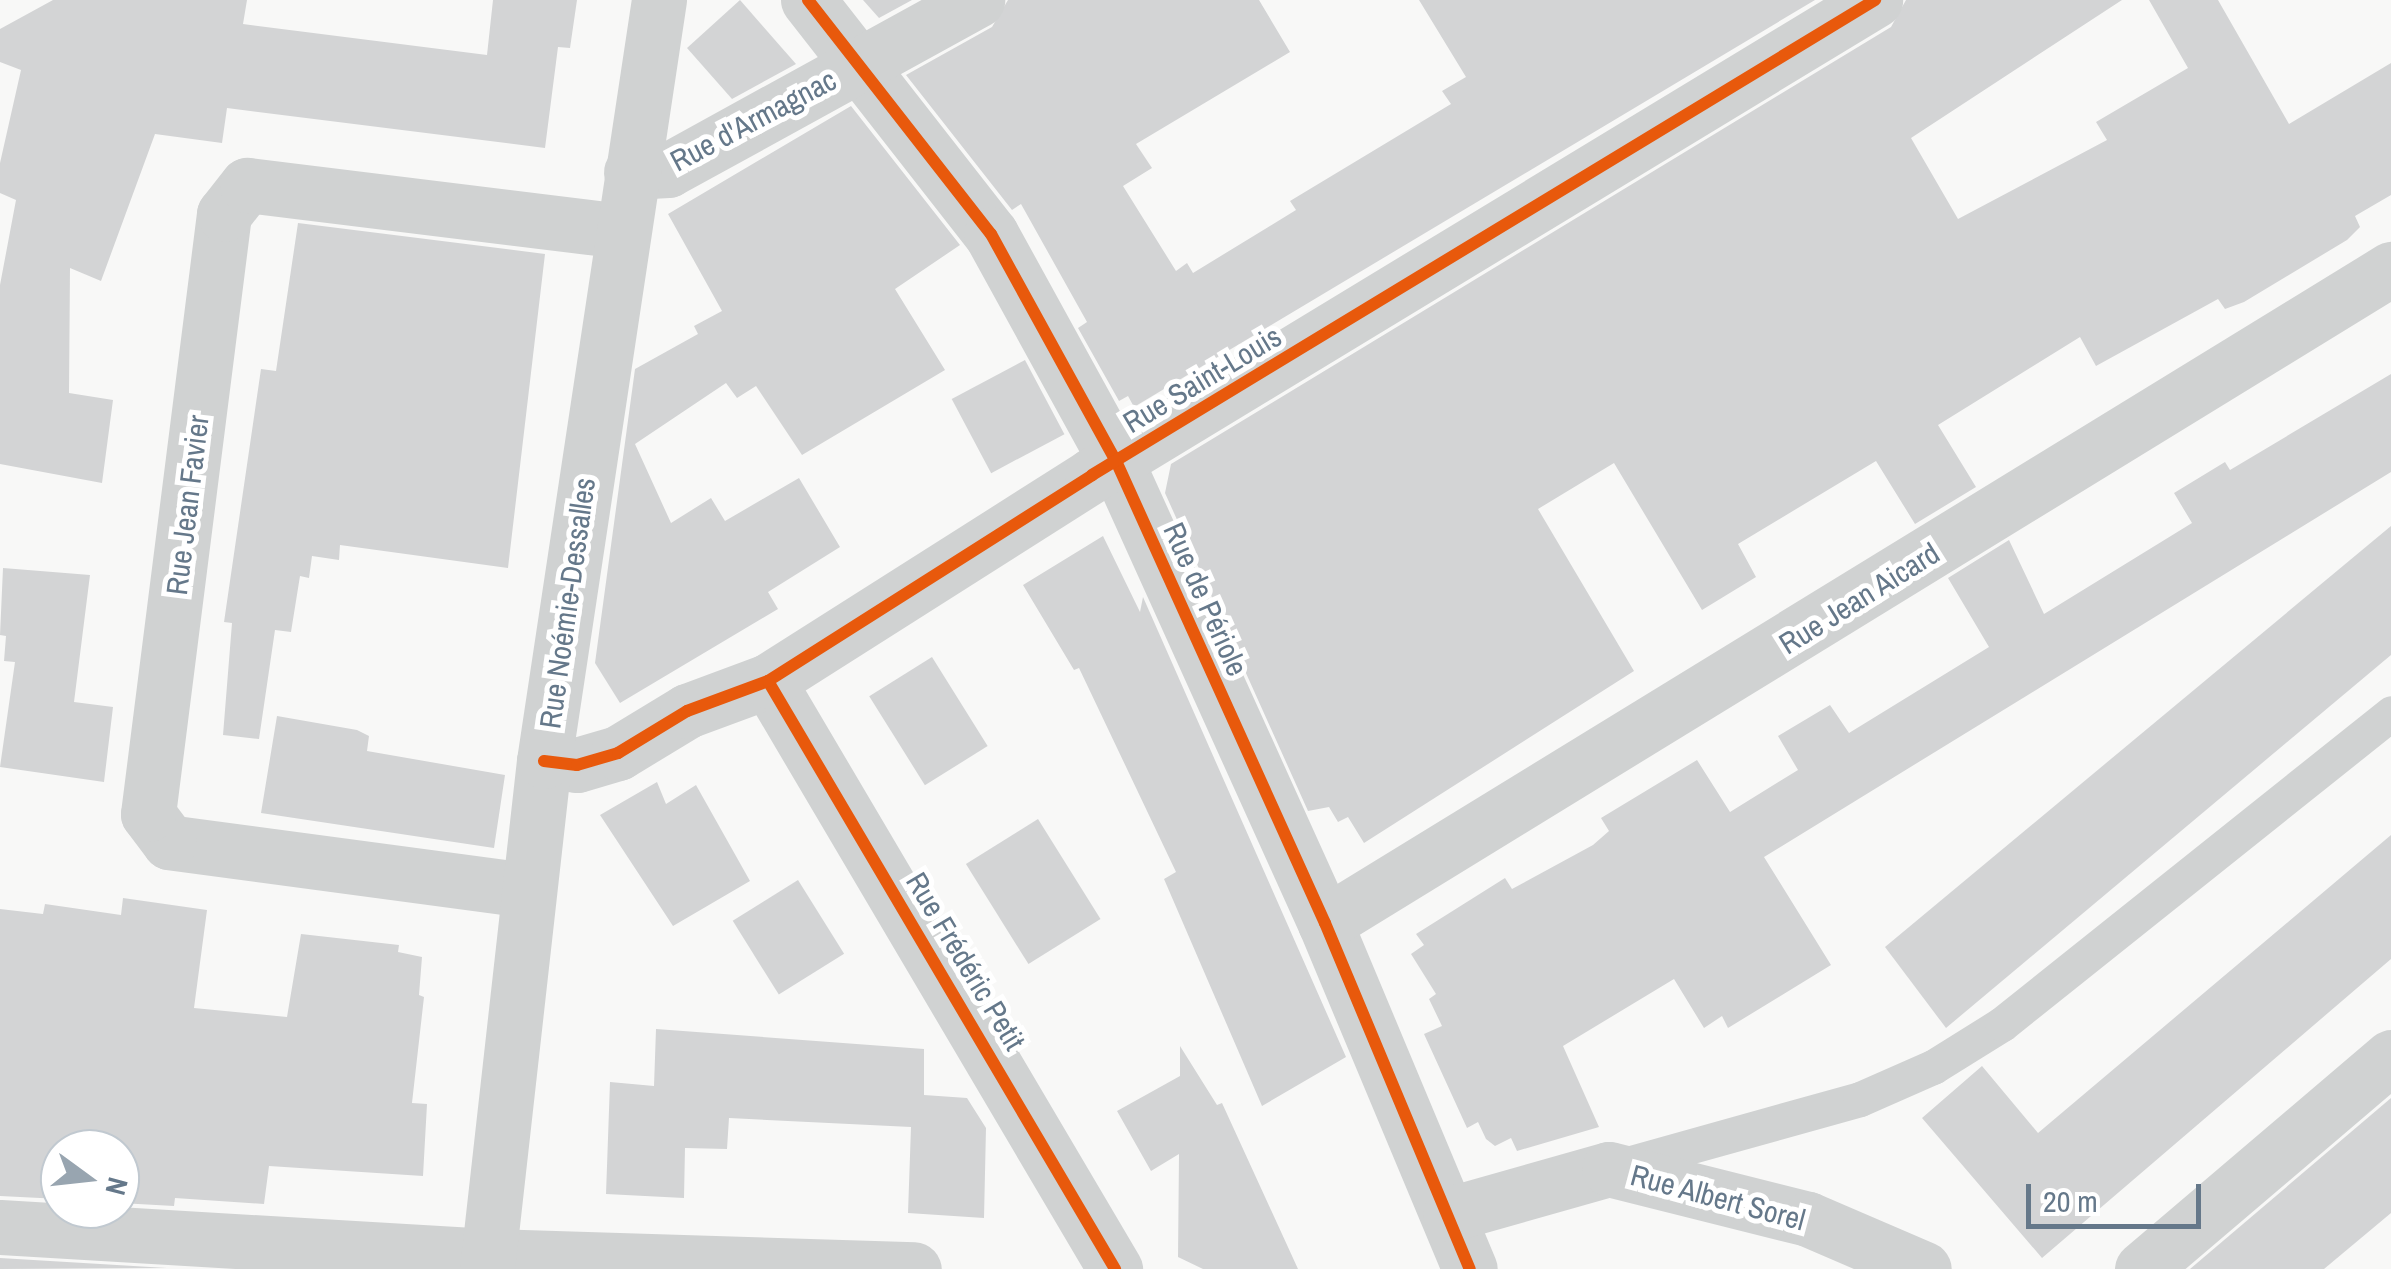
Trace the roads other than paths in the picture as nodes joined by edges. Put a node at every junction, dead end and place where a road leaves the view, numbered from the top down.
1 (659, 0) edge
2 (808, 0) edge
3 (978, 0) edge
4 (1875, 0) edge
5 (863, 65) junction
6 (631, 172) junction
7 (622, 231) junction
8 (2391, 270) edge
9 (1116, 460) junction
10 (768, 682) junction
11 (2391, 714) edge
12 (544, 761) junction
13 (528, 890) junction
14 (1326, 924) junction
15 (2391, 1057) edge
16 (1610, 1169) junction
17 (1450, 1214) junction
18 (0, 1226) edge
19 (488, 1262) edge
20 (914, 1269) edge
21 (1116, 1269) edge
22 (1470, 1269) edge
23 (1924, 1269) edge
24 (2142, 1269) edge

1 - 6 street, Rue Noémie-Dessalles
2 - 5 street, Rue de Périole
3 - 5 street, Rue d'Armagnac
4 - 9 street, Rue Saint-Louis
5 - 6 street, Rue d'Armagnac
5 - 9 street, Rue de Périole
6 - 7 street, Rue Noémie-Dessalles
7 - 12 street, Rue Noémie-Dessalles
7 - 13 street, Rue Jean Favier
8 - 14 street, Rue Jean Aicard
9 - 10 street, Rue Saint-Louis
9 - 14 street, Rue de Périole
10 - 12 street, Rue Saint-Louis
10 - 21 street, Rue Frédéric Petit
11 - 16 lane
12 - 13 street, Rue Noémie-Dessalles
13 - 19 street, Rue Noémie-Dessalles
14 - 17 street, Rue de Périole
15 - 24 street
16 - 17 street, Rue Albert Sorel
16 - 23 street, Rue Albert Sorel
17 - 22 street, Rue de Périole
18 - 19 street
19 - 20 street

